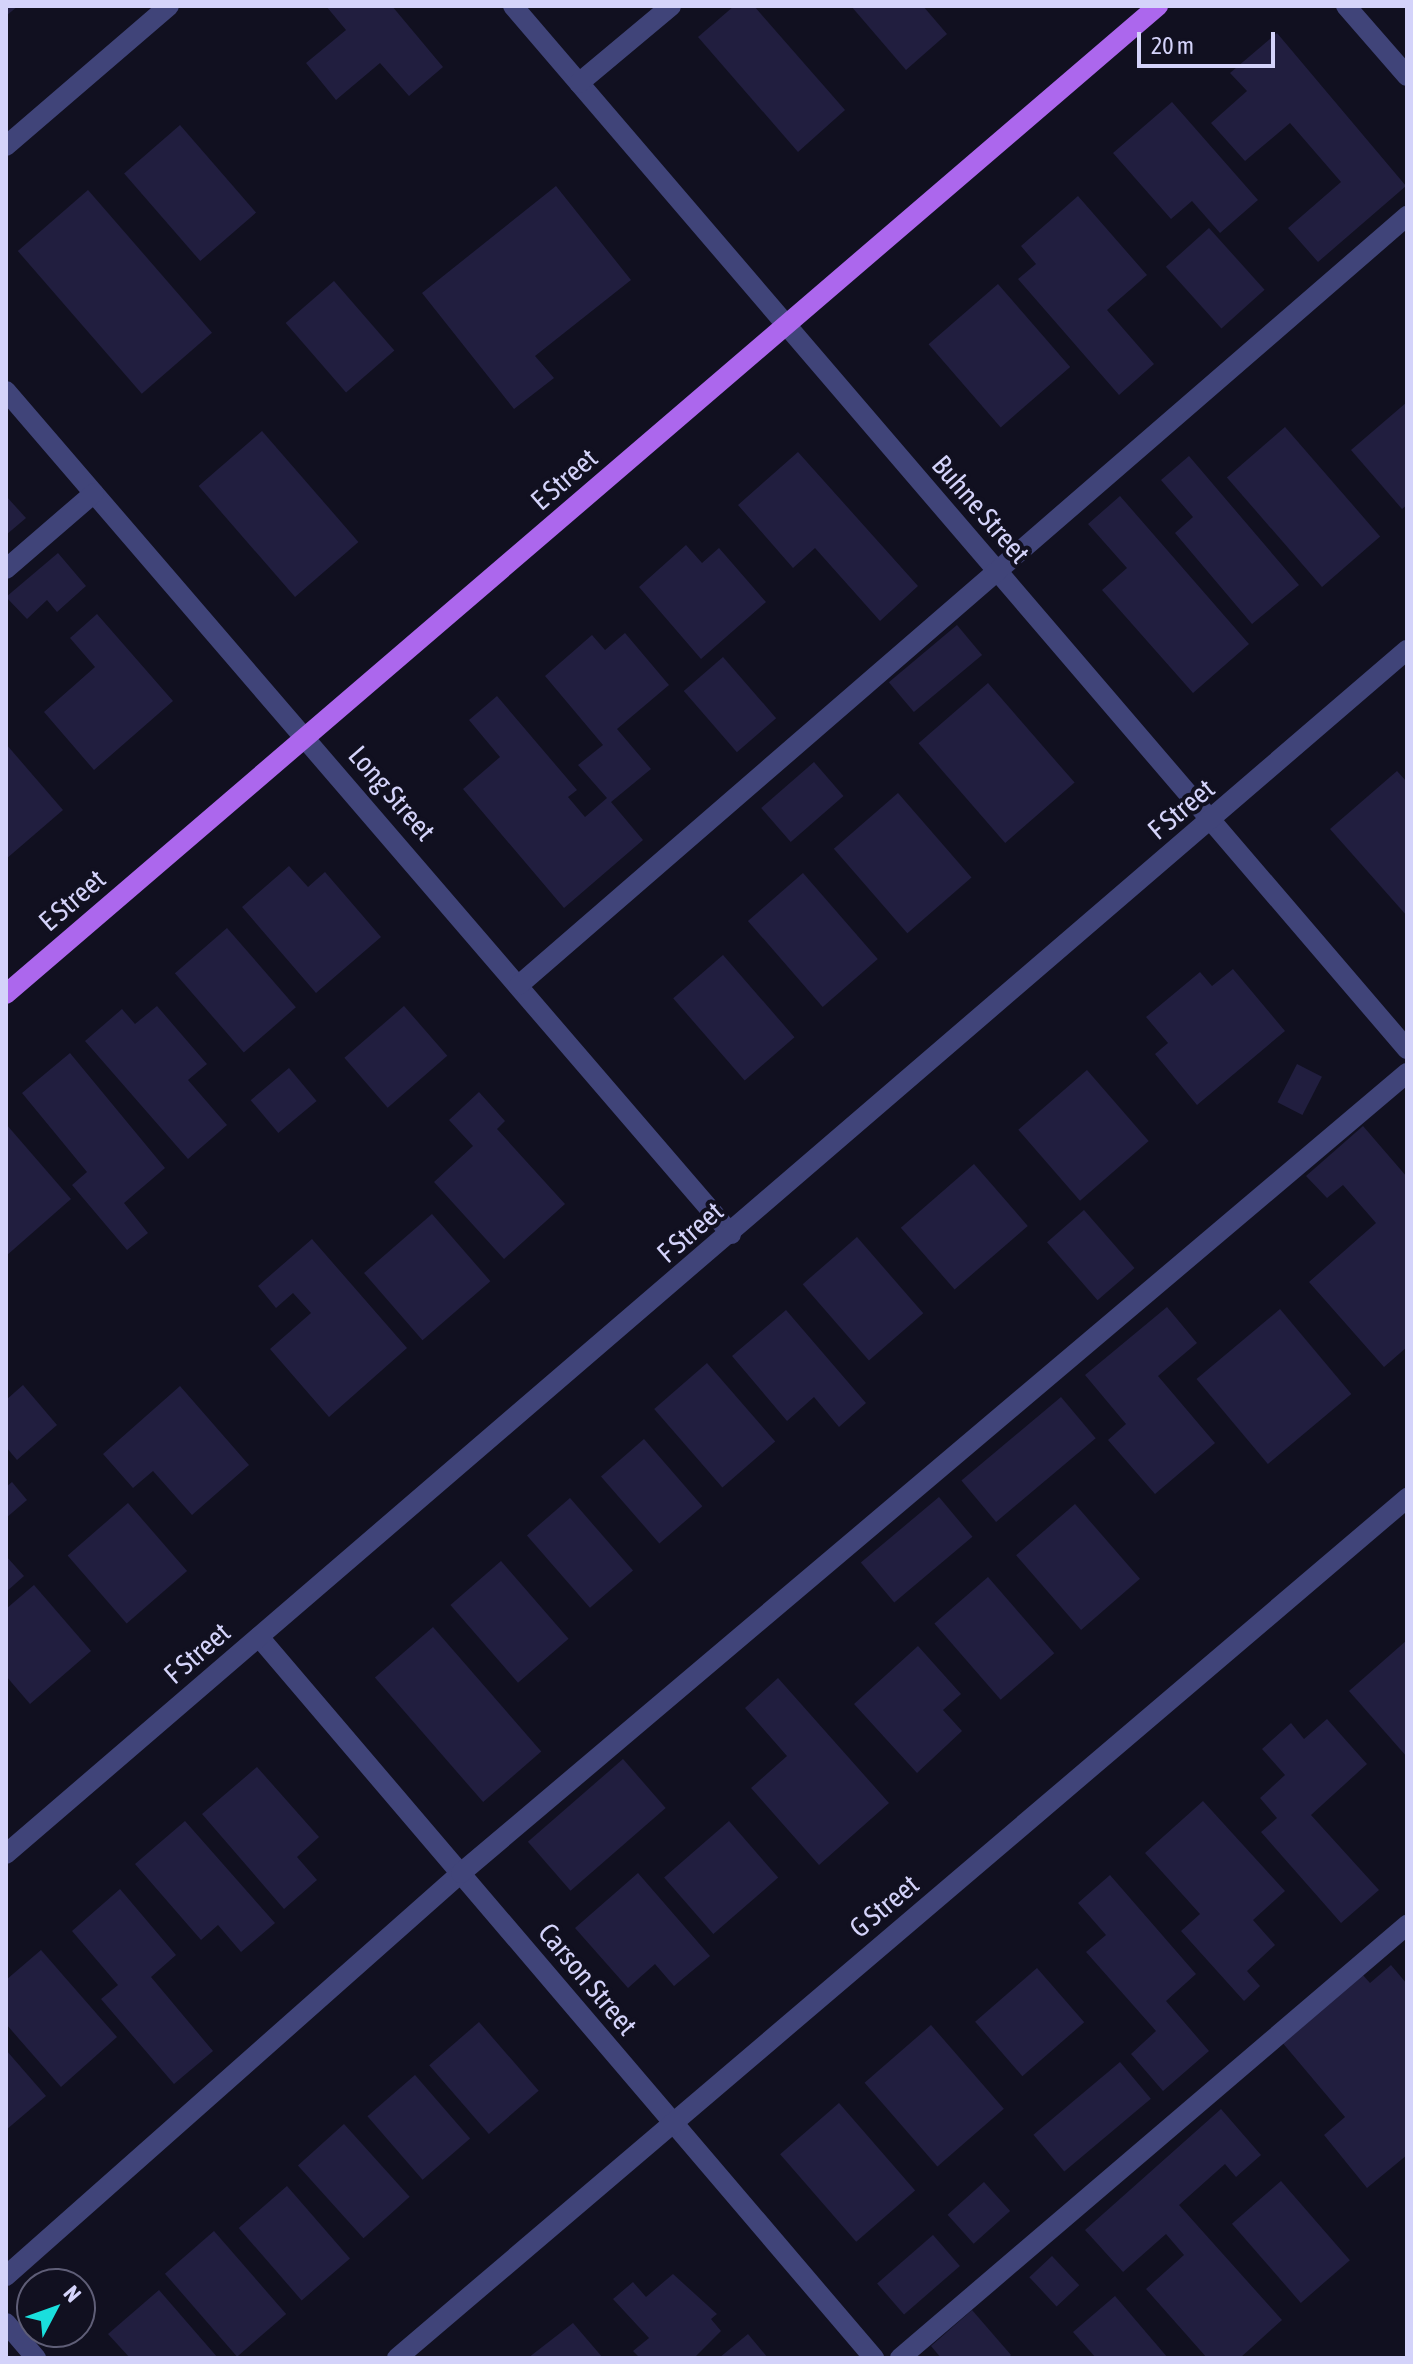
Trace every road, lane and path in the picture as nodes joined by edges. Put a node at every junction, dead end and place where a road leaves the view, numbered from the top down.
1 (169, 6) edge
2 (513, 6) edge
3 (671, 6) edge
4 (1158, 6) edge
5 (1346, 6) edge
6 (1407, 76) edge
7 (579, 83) junction
8 (6, 146) edge
9 (1407, 216) edge
10 (787, 325) junction
11 (6, 391) edge
12 (94, 493) junction
13 (6, 569) edge
14 (995, 569) junction
15 (1407, 650) edge
16 (306, 736) junction
17 (1212, 818) junction
18 (519, 985) junction
19 (6, 994) edge
20 (1407, 1049) edge
21 (1407, 1073) edge
22 (731, 1234) junction
23 (1407, 1498) edge
24 (259, 1637) junction
25 (9, 1844) edge
26 (461, 1873) junction
27 (1407, 1925) edge
28 (673, 2122) junction
29 (6, 2276) edge
30 (6, 2323) edge
31 (36, 2358) edge
32 (397, 2358) edge
33 (874, 2358) edge
34 (900, 2358) edge

1 - 8 street
2 - 7 street, Buhne Street
3 - 7 street
4 - 10 main road, E Street
5 - 6 street
7 - 10 street, Buhne Street
9 - 14 street
10 - 14 street, Buhne Street
10 - 16 main road, E Street
11 - 12 street, Long Street
12 - 13 street
12 - 16 street, Long Street
14 - 17 street, Buhne Street
14 - 18 street
15 - 17 street, F Street
16 - 18 street, Long Street
16 - 19 main road, E Street
17 - 20 street, Buhne Street
17 - 22 street, F Street
18 - 22 street, Long Street
21 - 26 street
22 - 24 street, F Street
23 - 28 street, G Street
24 - 25 street, F Street
24 - 26 street, Carson Street
26 - 28 street, Carson Street
26 - 29 street
27 - 34 street
28 - 32 street, G Street
28 - 33 street, Carson Street
30 - 31 street

